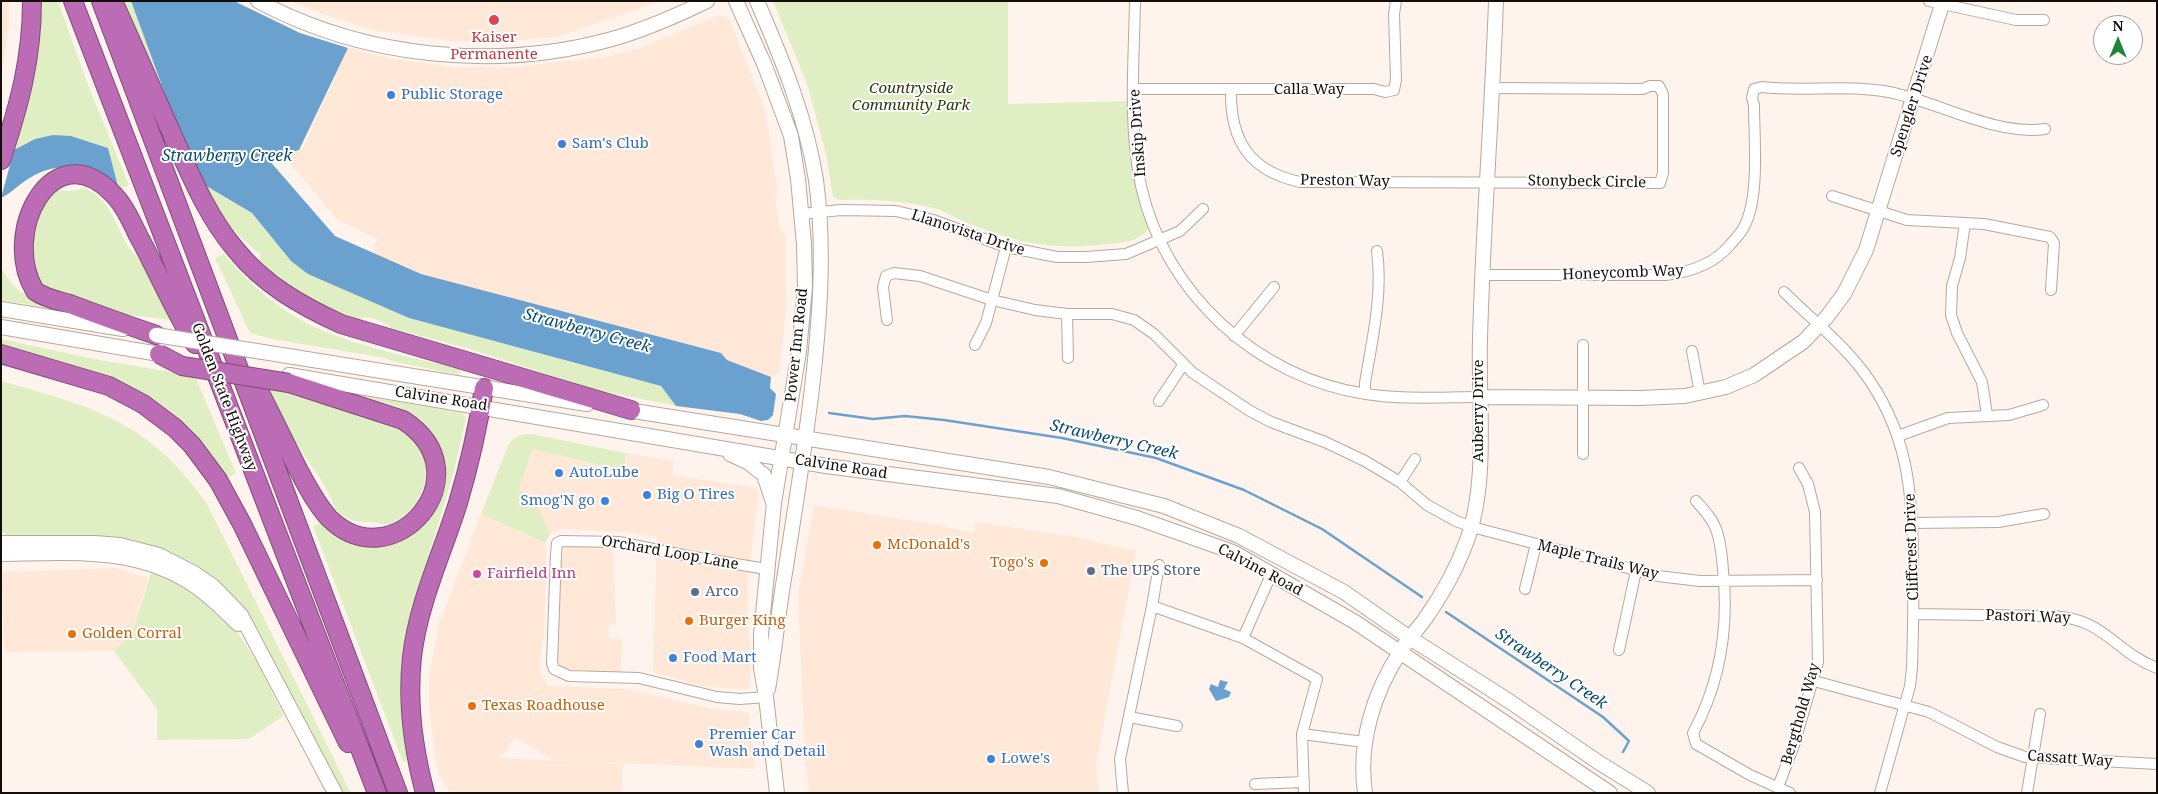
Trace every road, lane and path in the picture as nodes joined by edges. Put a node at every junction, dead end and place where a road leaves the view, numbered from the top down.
1 (32, 1) edge
2 (73, 1) edge
3 (101, 1) edge
4 (113, 1) edge
5 (258, 1) edge
6 (707, 1) edge
7 (736, 1) edge
8 (757, 1) edge
9 (1135, 1) edge
10 (1396, 1) edge
11 (1496, 1) edge
12 (1929, 1) edge
13 (1943, 3) edge
14 (2044, 20) dead end
15 (1493, 88) junction
16 (1134, 89) junction
17 (1231, 90) junction
18 (1914, 99) junction
19 (2045, 129) dead end
20 (2, 158) edge
21 (1488, 181) junction
22 (1832, 196) dead end
23 (16, 205) dead end
24 (1203, 209) dead end
25 (1878, 211) junction
26 (820, 212) junction
27 (802, 214) junction
28 (1965, 223) junction
29 (1160, 240) junction
30 (1006, 247) junction
31 (1376, 251) dead end
32 (8, 253) dead end
33 (1483, 275) junction
34 (1274, 287) dead end
35 (2052, 290) dead end
36 (1784, 292) dead end
37 (992, 300) junction
38 (1, 309) edge
39 (1067, 314) junction
40 (887, 320) dead end
41 (1818, 326) junction
42 (1, 328) edge
43 (223, 328) junction
44 (156, 335) junction
45 (1234, 336) junction
46 (975, 345) dead end
47 (1583, 345) dead end
48 (1692, 351) dead end
49 (1, 354) edge
50 (159, 354) joint
51 (1068, 358) dead end
52 (1183, 365) junction
53 (289, 379) junction
54 (220, 387) junction
55 (484, 388) junction
56 (1365, 394) junction
57 (1700, 394) junction
58 (1480, 397) junction
59 (1583, 398) junction
60 (1159, 401) dead end
61 (481, 406) junction
62 (2043, 406) dead end
63 (631, 410) junction
64 (1987, 415) junction
65 (786, 436) junction
66 (1898, 436) junction
67 (806, 439) junction
68 (711, 446) junction
69 (1583, 454) dead end
70 (782, 458) junction
71 (1415, 459) dead end
72 (803, 462) junction
73 (1800, 468) dead end
74 (1400, 482) junction
75 (1696, 501) dead end
76 (774, 503) junction
77 (2044, 514) dead end
78 (1913, 523) junction
79 (1472, 526) junction
80 (1, 543) edge
81 (1536, 544) junction
82 (1, 554) edge
83 (1159, 565) dead end
84 (766, 569) junction
85 (1636, 571) junction
86 (1271, 575) junction
87 (1724, 580) junction
88 (1817, 580) junction
89 (1525, 589) dead end
90 (1152, 606) junction
91 (1914, 614) junction
92 (253, 638) junction
93 (1243, 638) junction
94 (1410, 638) junction
95 (1619, 650) dead end
96 (1399, 653) junction
97 (2157, 668) edge
98 (1814, 681) junction
99 (766, 697) junction
100 (1905, 706) junction
101 (2040, 714) dead end
102 (1128, 717) junction
103 (1177, 726) dead end
104 (1302, 734) junction
105 (1364, 742) junction
106 (2034, 758) junction
107 (2157, 764) edge
108 (1304, 782) junction
109 (1255, 784) dead end
110 (1778, 787) junction
111 (335, 793) edge
112 (376, 793) edge
113 (398, 793) edge
114 (425, 793) edge
115 (777, 793) edge
116 (1123, 793) edge
117 (1304, 793) edge
118 (1365, 793) edge
119 (1610, 793) edge
120 (1648, 793) edge
121 (1790, 793) edge
122 (1880, 793) edge
123 (2027, 793) edge

1 - 20 highway
2 - 54 highway, Golden State Highway
3 - 43 highway, Golden State Highway
4 - 63 highway
5 - 6 main road
7 - 27 main road, Power Inn Road
8 - 26 main road, Power Inn Road
9 - 16 street, Inskip Drive
10 - 17 street, Calla Way
11 - 15 main road, Auberry Drive
12 - 13 street
13 - 14 street
13 - 18 main road, Spengler Drive
15 - 21 main road, Auberry Drive
15 - 21 street, Stonybeck Circle
16 - 17 street, Calla Way
16 - 29 street, Inskip Drive
17 - 21 street, Preston Way
18 - 19 street
18 - 25 main road, Spengler Drive
18 - 33 street, Honeycomb Way
21 - 33 main road, Auberry Drive
22 - 25 street
23 - 54 highway
24 - 29 street, Llanovista Drive
25 - 28 street
25 - 41 main road, Spengler Drive
26 - 27 street, Llanovista Drive
26 - 30 street, Llanovista Drive
26 - 67 main road, Power Inn Road
27 - 65 main road, Power Inn Road
28 - 35 street
28 - 64 street
29 - 30 street, Llanovista Drive
29 - 45 street, Inskip Drive
30 - 37 street
31 - 56 street
32 - 44 highway
33 - 58 main road, Auberry Drive
34 - 45 street
36 - 41 street
37 - 39 street, Maple Trails Way
37 - 40 street, Maple Trails Way
37 - 46 street
38 - 44 main road, Calvine Road
39 - 51 street
39 - 52 street, Maple Trails Way
41 - 57 main road, Spengler Drive
41 - 66 street, Cliffcrest Drive
42 - 50 main road
43 - 53 highway
43 - 113 highway, Golden State Highway
44 - 55 main road, Calvine Road, bridge
45 - 56 street, Inskip Drive
47 - 59 street
48 - 57 street
49 - 112 highway
50 - 53 highway, bridge
52 - 60 street
52 - 74 street, Maple Trails Way
53 - 61 main road, Calvine Road
54 - 112 highway, Golden State Highway
55 - 61 highway
55 - 63 main road, Calvine Road
56 - 58 street, Inskip Drive
57 - 59 main road, Spengler Drive
58 - 59 main road, Spengler Drive
58 - 79 main road, Auberry Drive
59 - 69 street
61 - 68 main road, Calvine Road
61 - 114 highway
62 - 64 street
63 - 65 main road, Calvine Road
64 - 66 street
65 - 67 main road, Calvine Road
65 - 70 main road, Power Inn Road
66 - 78 street, Cliffcrest Drive
67 - 72 main road, Power Inn Road
67 - 94 main road, Calvine Road
68 - 70 main road, Calvine Road
68 - 76 main road
70 - 72 main road, Calvine Road
70 - 76 main road, Power Inn Road
71 - 74 street
72 - 86 main road, Calvine Road
72 - 99 main road, Power Inn Road
73 - 88 street, Bergthold Way
74 - 79 street, Maple Trails Way
75 - 87 street
76 - 84 main road, Power Inn Road
77 - 78 street
78 - 91 street, Cliffcrest Drive
79 - 81 street, Maple Trails Way
79 - 94 main road, Auberry Drive
80 - 92 main road
81 - 85 street, Maple Trails Way
81 - 89 street
82 - 92 main road
83 - 90 street
84 - 99 main road, Power Inn Road
84 - 99 street, Orchard Loop Lane
85 - 87 street, Maple Trails Way
85 - 95 street
86 - 93 street
86 - 96 main road, Calvine Road
87 - 88 street, Maple Trails Way
87 - 110 street
88 - 98 street, Bergthold Way
90 - 93 street
90 - 102 street
91 - 97 street, Pastori Way
91 - 100 street, Cliffcrest Drive
92 - 111 main road
93 - 104 street
94 - 96 main road, Auberry Drive
94 - 120 main road, Calvine Road
96 - 105 main road, Auberry Drive
96 - 119 main road, Calvine Road
98 - 100 street, Cassatt Way
98 - 110 street, Bergthold Way
99 - 115 main road, Power Inn Road
100 - 106 street, Cassatt Way
100 - 122 street, Cliffcrest Drive
101 - 106 street
102 - 103 street
102 - 116 street
104 - 105 street
104 - 108 street
105 - 118 main road, Auberry Drive
106 - 107 street, Cassatt Way
106 - 123 street
108 - 109 street
108 - 117 street
110 - 121 street

